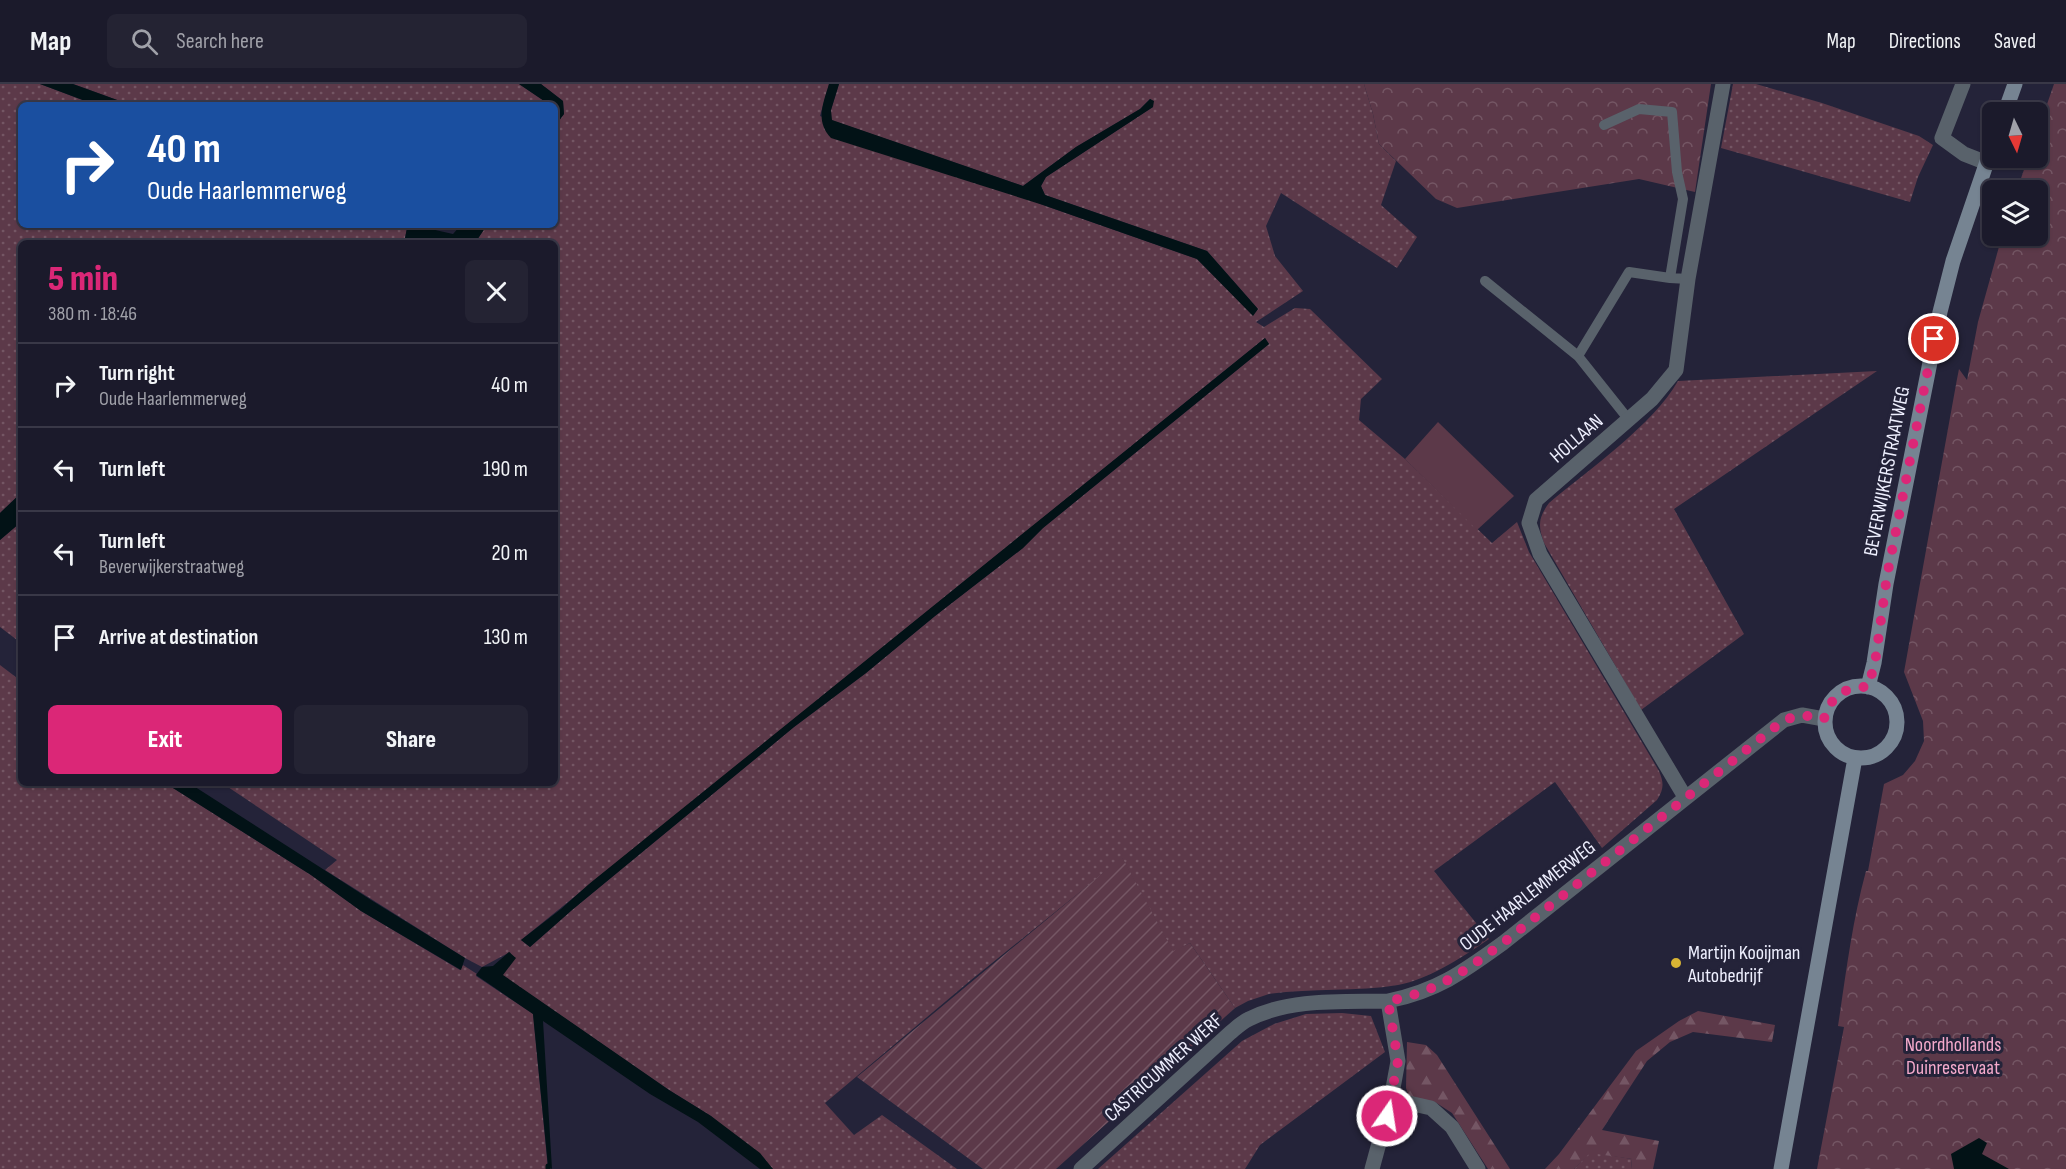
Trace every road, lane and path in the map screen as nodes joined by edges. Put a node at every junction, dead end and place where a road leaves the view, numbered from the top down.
1 (1723, 84) edge
2 (1963, 84) edge
3 (2015, 84) edge
4 (2008, 102) edge
5 (1604, 125) dead end
6 (1982, 161) edge
7 (1984, 168) edge
8 (1670, 278) junction
9 (1688, 279) junction
10 (1485, 281) dead end
11 (1578, 356) junction
12 (1629, 420) junction
13 (1868, 687) junction
14 (1824, 719) junction
15 (1855, 758) junction
16 (1685, 797) junction
17 (1388, 1001) junction
18 (1391, 1099) junction
19 (1081, 1169) edge
20 (1372, 1169) edge
21 (1478, 1169) edge
22 (1781, 1169) edge

1 - 9 street, HOLLAAN
2 - 6 street
3 - 4 main road
5 - 8 lane
7 - 13 main road, BEVERWIJKERSTRAATWEG
8 - 9 lane
8 - 11 lane
9 - 12 street, HOLLAAN
10 - 11 lane
11 - 12 lane
12 - 16 street, HOLLAAN
13 - 14 main road
13 - 15 main road
14 - 15 main road
14 - 16 street, OUDE HAARLEMMERWEG
15 - 22 main road
16 - 17 street, OUDE HAARLEMMERWEG
17 - 18 street
17 - 19 street, CASTRICUMMER WERF
18 - 20 street
18 - 21 street

